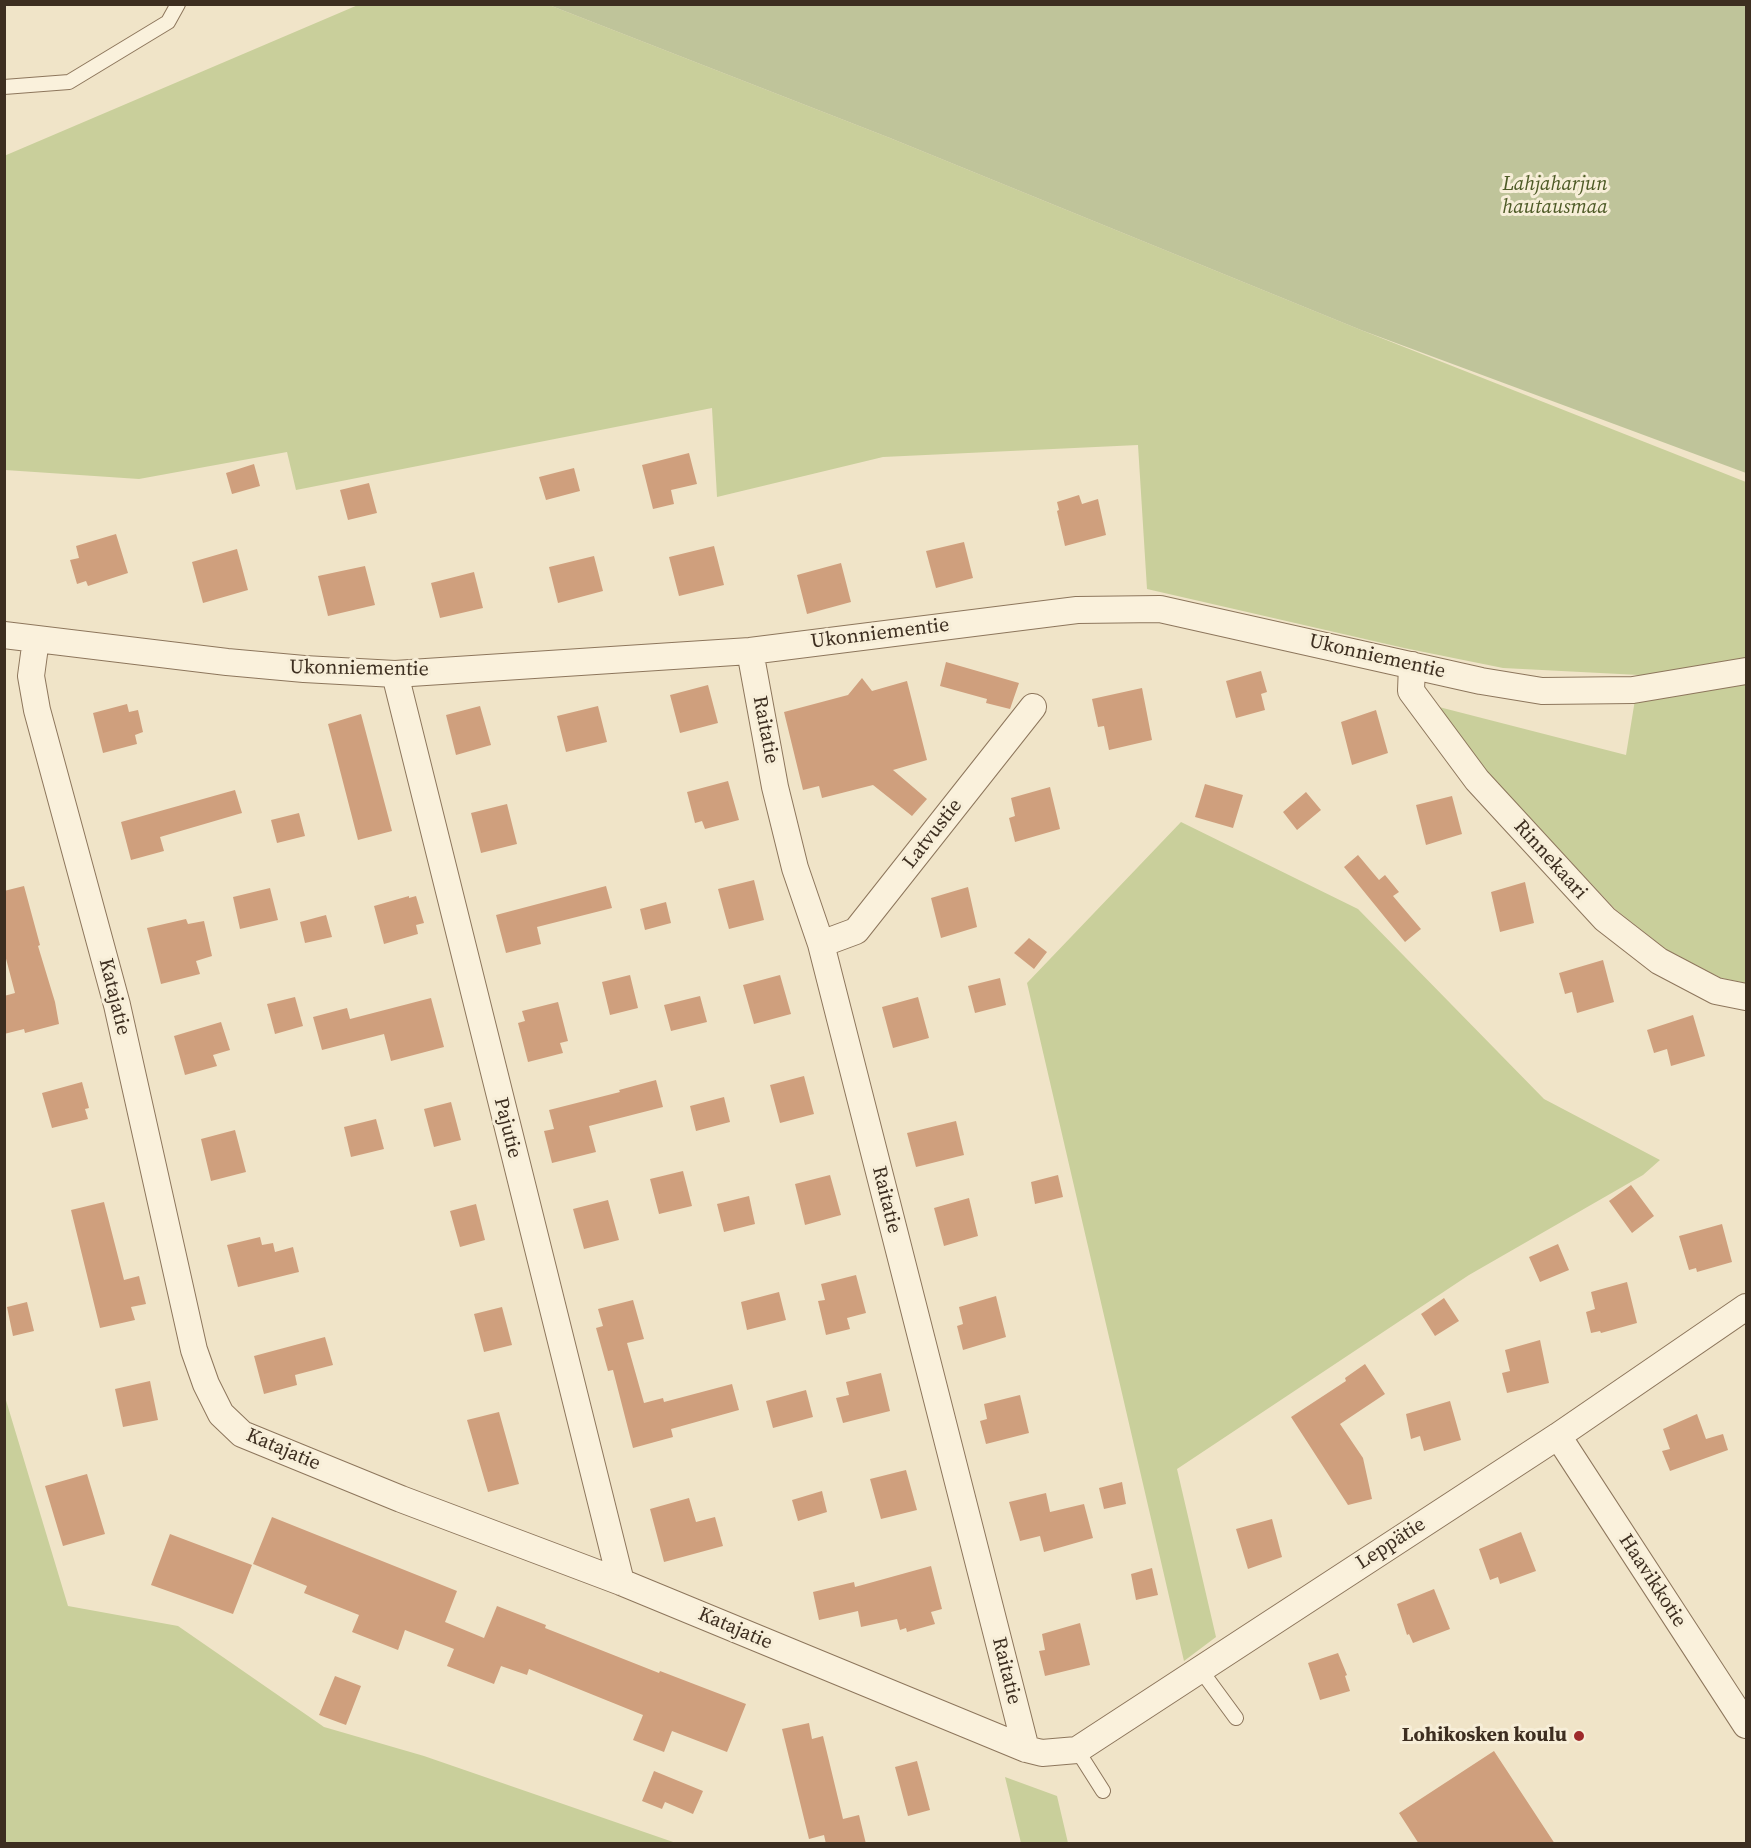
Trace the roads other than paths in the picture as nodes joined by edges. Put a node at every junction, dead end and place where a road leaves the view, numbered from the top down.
1 (178, 4) edge
2 (4, 87) edge
3 (4, 635) edge
4 (36, 639) junction
5 (750, 651) junction
6 (1412, 665) junction
7 (1746, 671) edge
8 (394, 674) junction
9 (1033, 707) dead end
10 (820, 944) junction
11 (1746, 997) edge
12 (1746, 1307) edge
13 (1558, 1436) junction
14 (621, 1582) junction
15 (1200, 1669) junction
16 (1236, 1718) dead end
17 (1746, 1725) edge
18 (1026, 1749) junction
19 (1077, 1750) junction
20 (1102, 1791) dead end

1 - 2 lane
3 - 4 street, Ukonniementie
4 - 8 street, Ukonniementie
4 - 14 street, Katajatie
5 - 6 street, Ukonniementie
5 - 8 street, Ukonniementie
5 - 10 street, Raitatie
6 - 7 street, Ukonniementie
6 - 11 street, Rinnekaari
8 - 14 street, Pajutie
9 - 10 street, Latvustie
10 - 18 street, Raitatie
12 - 13 street, Leppätie
13 - 15 street, Leppätie
13 - 17 street, Haavikkotie
14 - 18 street, Katajatie
15 - 16 lane
15 - 19 street, Leppätie
18 - 19 street, Leppätie
19 - 20 lane

